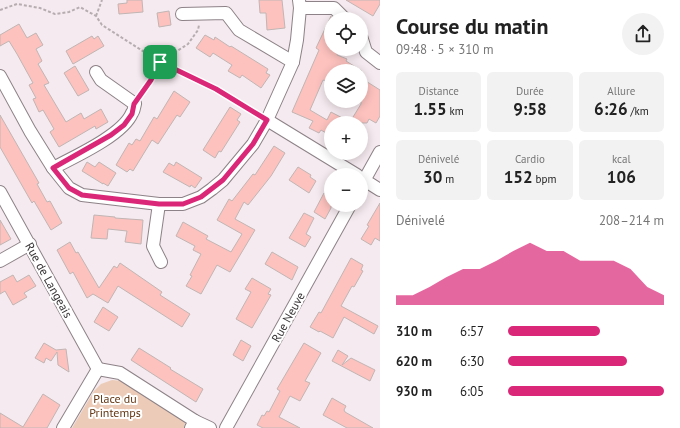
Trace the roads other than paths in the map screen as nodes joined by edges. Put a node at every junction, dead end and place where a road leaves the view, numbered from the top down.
1 (300, 4) edge
2 (337, 4) edge
3 (182, 14) dead end
4 (368, 54) edge
5 (294, 62) junction
6 (380, 63) edge
7 (96, 72) dead end
8 (0, 76) edge
9 (267, 120) junction
10 (380, 152) edge
11 (53, 168) junction
12 (342, 168) edge
13 (368, 170) edge
14 (368, 184) edge
15 (380, 190) edge
16 (0, 192) edge
17 (159, 204) junction
18 (346, 212) edge
19 (30, 244) junction
20 (0, 260) edge
21 (161, 262) dead end
22 (98, 369) junction
23 (193, 425) edge
24 (63, 428) edge
25 (210, 428) edge
26 (226, 428) edge

1 - 2 street
1 - 5 street
3 - 5 street
4 - 6 street
5 - 9 street
7 - 11 street
8 - 11 street
9 - 12 street
9 - 17 street
10 - 13 street
11 - 17 street
14 - 15 street
16 - 19 street, Rue de Langeais
17 - 21 street
18 - 26 street, Rue Neuve
19 - 20 street
19 - 22 street, Rue de Langeais
22 - 23 street
22 - 24 street
23 - 25 street

